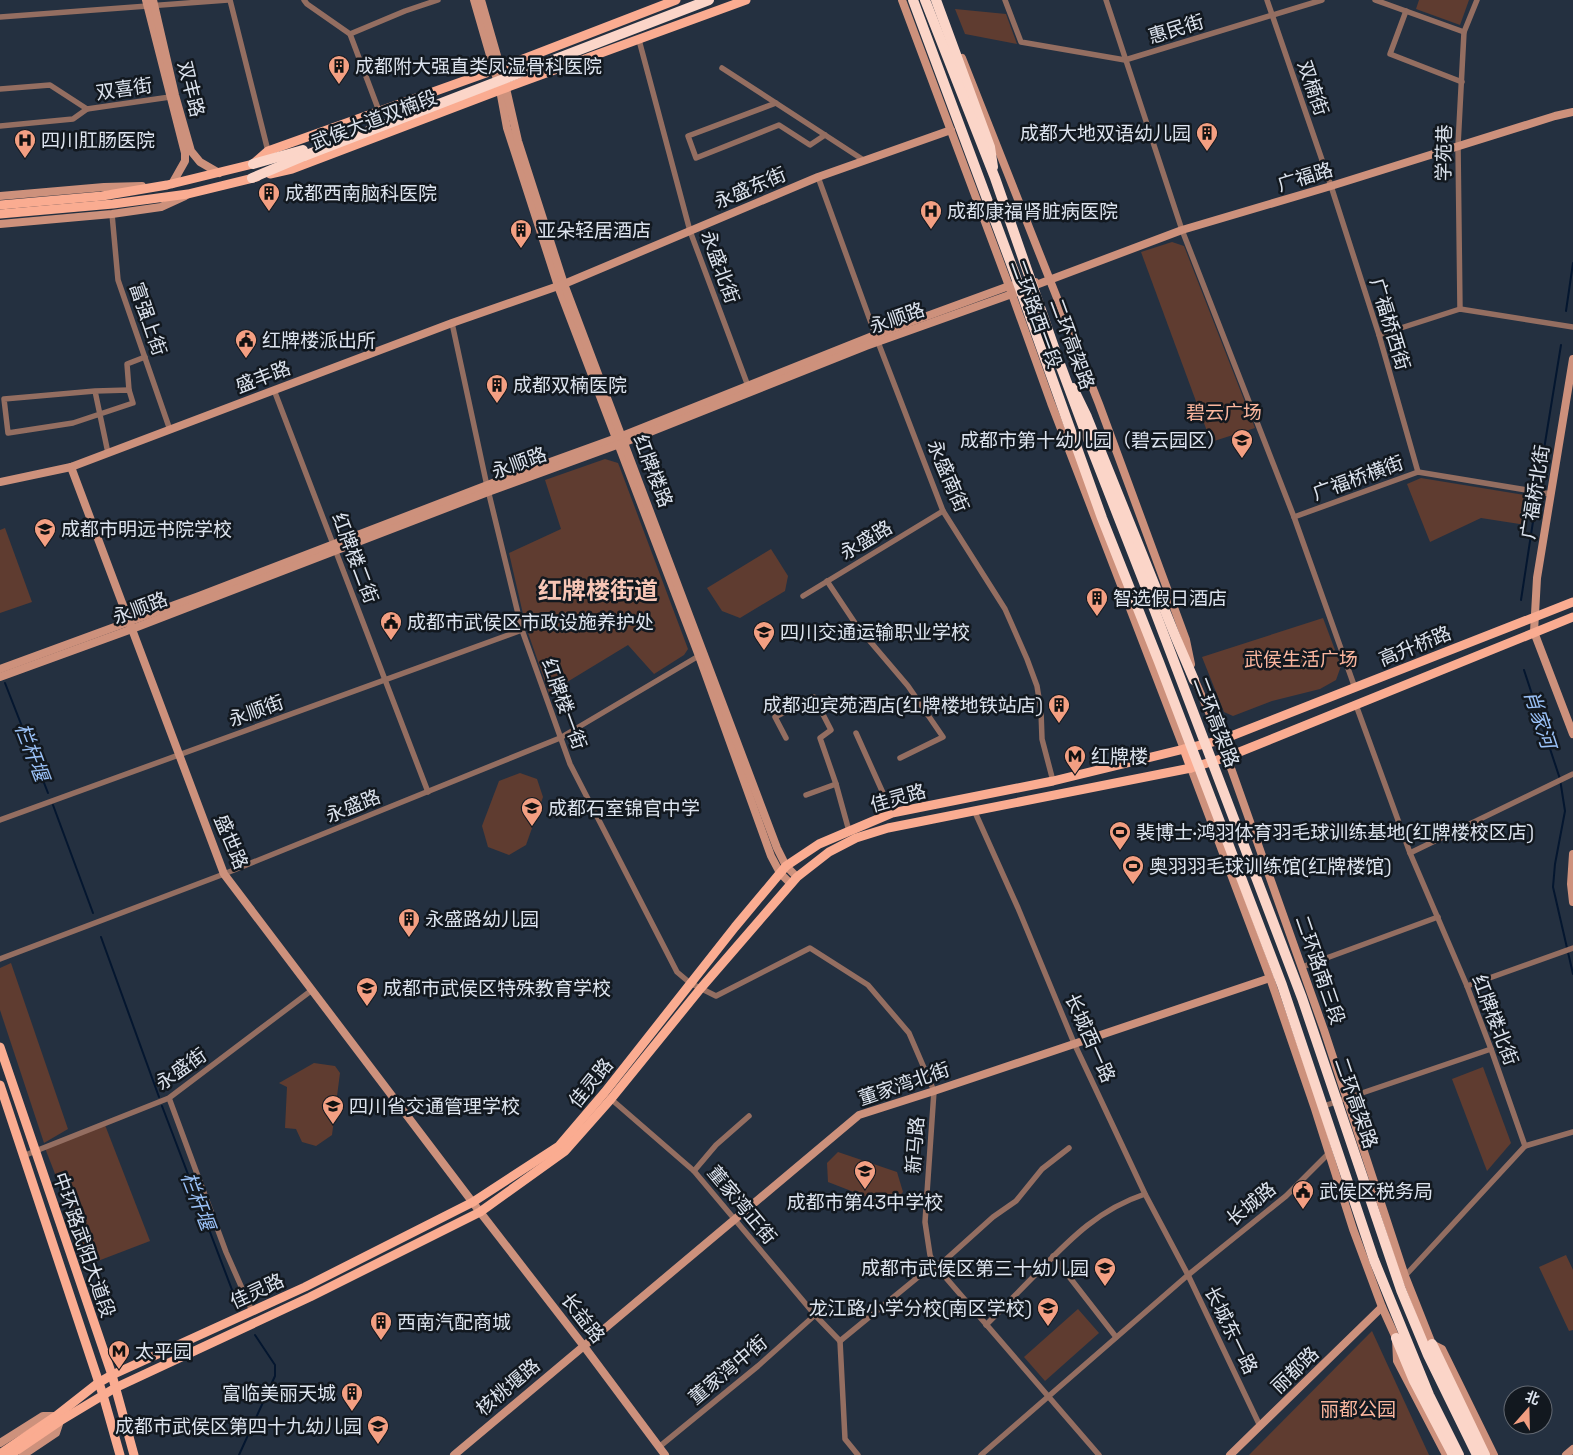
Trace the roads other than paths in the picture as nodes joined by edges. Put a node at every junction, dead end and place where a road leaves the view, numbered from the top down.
1 (229, 0) edge
2 (304, 0) edge
3 (438, 0) edge
4 (474, 0) edge
5 (481, 0) edge
6 (676, 0) edge
7 (691, 0) edge
8 (710, 0) edge
9 (746, 0) edge
10 (902, 0) edge
11 (913, 0) edge
12 (924, 0) edge
13 (936, 0) edge
14 (940, 0) edge
15 (1005, 0) edge
16 (1106, 0) edge
17 (1267, 0) edge
18 (1322, 0) edge
19 (1375, 0) edge
20 (1478, 0) edge
21 (150, 3) edge
22 (1406, 11) junction
23 (1272, 15) junction
24 (0, 17) edge
25 (1464, 32) junction
26 (350, 34) junction
27 (639, 40) junction
28 (1125, 60) junction
29 (722, 68) dead end
30 (497, 69) junction
31 (1462, 82) junction
32 (0, 89) edge
33 (503, 89) junction
34 (170, 97) junction
35 (776, 103) junction
36 (87, 109) junction
37 (378, 111) junction
38 (1573, 112) edge
39 (0, 126) edge
40 (951, 130) junction
41 (825, 135) junction
42 (1458, 145) junction
43 (268, 151) junction
44 (303, 153) junction
45 (865, 161) junction
46 (253, 164) junction
47 (219, 173) junction
48 (818, 176) junction
49 (252, 178) junction
50 (995, 178) junction
51 (169, 185) junction
52 (1331, 186) junction
53 (188, 194) junction
54 (0, 196) edge
55 (0, 205) edge
56 (0, 214) edge
57 (112, 214) junction
58 (0, 224) edge
59 (1182, 230) junction
60 (690, 231) junction
61 (1049, 280) junction
62 (561, 285) junction
63 (1010, 290) junction
64 (1460, 309) junction
65 (452, 322) junction
66 (1573, 327) edge
67 (1379, 336) junction
68 (876, 339) junction
69 (1057, 356) junction
70 (145, 357) junction
71 (1573, 359) edge
72 (748, 386) junction
73 (129, 390) junction
74 (274, 390) junction
75 (95, 391) junction
76 (100, 413) junction
77 (170, 430) junction
78 (620, 440) junction
79 (108, 453) junction
80 (71, 467) junction
81 (1418, 472) junction
82 (0, 482) edge
83 (487, 489) junction
84 (1551, 494) junction
85 (943, 511) junction
86 (1294, 517) junction
87 (335, 548) junction
88 (827, 581) junction
89 (804, 596) dead end
90 (1573, 602) edge
91 (1534, 616) junction
92 (1573, 617) edge
93 (130, 626) junction
94 (522, 630) junction
95 (1534, 632) junction
96 (701, 654) junction
97 (0, 669) edge
98 (0, 677) edge
99 (385, 680) junction
100 (1194, 680) junction
101 (1355, 688) junction
102 (1356, 705) junction
103 (856, 733) dead end
104 (1573, 734) edge
105 (560, 738) junction
106 (786, 738) dead end
107 (1222, 740) junction
108 (1184, 750) junction
109 (179, 755) junction
110 (1227, 757) junction
111 (900, 758) dead end
112 (1191, 768) junction
113 (1573, 774) edge
114 (1054, 781) junction
115 (836, 784) junction
116 (428, 792) junction
117 (806, 795) dead end
118 (974, 810) junction
119 (892, 813) junction
120 (0, 820) edge
121 (849, 831) junction
122 (1410, 853) junction
123 (1573, 854) edge
124 (783, 870) junction
125 (224, 874) junction
126 (794, 881) junction
127 (1573, 899) edge
128 (1438, 917) junction
129 (1572, 948) edge
130 (0, 958) edge
131 (1302, 967) junction
132 (1270, 978) junction
133 (690, 983) junction
134 (1467, 986) junction
135 (701, 988) junction
136 (312, 990) junction
137 (1074, 1043) junction
138 (0, 1047) edge
139 (1491, 1049) junction
140 (0, 1085) edge
141 (934, 1091) junction
142 (169, 1098) junction
143 (611, 1099) junction
144 (1346, 1100) junction
145 (1315, 1109) junction
146 (749, 1116) dead end
147 (1573, 1132) edge
148 (1525, 1146) junction
149 (1069, 1148) dead end
150 (35, 1150) junction
151 (1329, 1152) junction
152 (23, 1156) junction
153 (694, 1171) junction
154 (1145, 1194) junction
155 (473, 1202) junction
156 (480, 1212) junction
157 (734, 1219) junction
158 (1053, 1256) junction
159 (934, 1264) junction
160 (1188, 1275) junction
161 (1405, 1276) junction
162 (1382, 1307) junction
163 (252, 1311) junction
164 (815, 1314) junction
165 (986, 1325) junction
166 (1116, 1337) junction
167 (1396, 1338) junction
168 (840, 1341) junction
169 (584, 1344) junction
170 (1432, 1344) junction
171 (112, 1375) junction
172 (98, 1383) junction
173 (115, 1388) junction
174 (103, 1395) junction
175 (1047, 1397) junction
176 (58, 1419) junction
177 (1260, 1426) junction
178 (35, 1434) junction
179 (0, 1443) edge
180 (660, 1447) junction
181 (1573, 1449) edge
182 (0, 1454) edge
183 (10, 1455) edge
184 (23, 1455) edge
185 (120, 1455) edge
186 (134, 1455) edge
187 (454, 1455) edge
188 (665, 1455) edge
189 (858, 1455) edge
190 (980, 1455) edge
191 (1099, 1455) edge
192 (1230, 1455) edge
193 (1446, 1455) edge
194 (1453, 1455) edge
195 (1459, 1455) edge
196 (1477, 1455) edge
197 (1485, 1455) edge
198 (1494, 1455) edge
199 (1566, 1455) edge

1 - 21 street
1 - 43 street
2 - 26 street
3 - 26 street
4 - 30 main road
5 - 30 main road
6 - 30 main road, 武侯大道双楠段
7 - 44 highway
8 - 44 highway, bridge
9 - 27 main road, 武侯大道双楠段
10 - 40 main road, 二环路西一段
11 - 195 highway, 二环高架路, bridge
12 - 50 highway, 二环高架路, bridge
13 - 50 highway, bridge
14 - 61 main road, 二环路西一段
15 - 28 street
16 - 28 street
17 - 23 street, 双楠街
18 - 23 street, 惠民街
19 - 22 street
20 - 25 street, 学苑巷
21 - 24 street
21 - 34 main road, 双丰路
21 - 47 main road, 双丰路
22 - 25 street
22 - 31 street
23 - 28 street, 惠民街
23 - 52 street, 双楠街
25 - 31 street, 学苑巷
26 - 37 street
27 - 33 main road, 武侯大道双楠段
27 - 60 street, 永盛北街
28 - 59 street
29 - 35 street
30 - 33 main road, 红牌楼路
30 - 37 main road, 武侯大道双楠段
31 - 42 street, 学苑巷
32 - 36 street, 双喜街
33 - 49 main road, 武侯大道双楠段
33 - 62 main road, 红牌楼路
34 - 36 street, 双喜街
34 - 51 main road, 双丰路
35 - 41 street
35 - 41 street
36 - 39 street
37 - 43 main road, 武侯大道双楠段
38 - 42 main road, 广福路
40 - 45 main road, 永盛东街
40 - 63 main road, 二环路西一段
41 - 45 street
42 - 52 main road, 广福路
42 - 64 street, 学苑巷
43 - 46 main road, 武侯大道双楠段
44 - 46 highway
44 - 49 highway
45 - 48 main road, 永盛东街
46 - 47 main road, 武侯大道双楠段
47 - 51 main road, 武侯大道双楠段
48 - 60 main road, 永盛东街
48 - 68 street, 永盛南街
49 - 53 main road, 武侯大道双楠段
50 - 69 highway, 二环高架路, bridge
51 - 54 main road
51 - 55 main road, 武侯大道双楠段
52 - 59 main road, 广福路
52 - 67 street, 广福桥西街
53 - 56 main road, 武侯大道双楠段
53 - 57 main road
57 - 58 main road
57 - 70 street, 富强上街
59 - 61 main road, 广福路
59 - 86 street
60 - 62 main road, 永盛东街
60 - 72 street, 永盛北街
61 - 63 main road, 永顺路
61 - 100 main road, 二环路西一段
62 - 65 main road, 盛丰路
62 - 78 main road, 红牌楼路
63 - 68 main road, 永顺路
63 - 108 main road, 二环路西一段
64 - 66 street
64 - 67 street
65 - 74 main road, 盛丰路
65 - 83 street, 红牌楼一街
67 - 81 street, 广福桥西街
68 - 72 main road
68 - 78 main road, 永顺路
68 - 85 street, 永盛南街
69 - 100 highway, bridge
69 - 196 highway, 二环高架路, bridge
70 - 73 street
70 - 77 street, 富强上街
71 - 84 main road, 广福桥北街
72 - 78 main road
73 - 75 street
73 - 76 street
74 - 77 main road, 盛丰路
74 - 87 street, 红牌楼二街
75 - 76 street
75 - 76 street
76 - 79 street
77 - 79 main road, 盛丰路
78 - 83 main road, 永顺路
78 - 96 main road, 红牌楼路
79 - 80 main road, 盛丰路
80 - 82 main road, 盛丰路
80 - 93 main road, 盛世路
81 - 84 street, 广福桥横街
81 - 86 street, 广福桥横街
83 - 87 main road, 永顺路
83 - 94 street, 红牌楼一街
84 - 91 main road, 广福桥北街
85 - 88 street, 永盛路
85 - 114 street, 永盛南街
86 - 101 street
87 - 93 main road, 永顺路
87 - 99 street, 红牌楼二街
88 - 89 street, 永盛路
88 - 111 street
90 - 91 main road, 高升桥路
91 - 95 main road, 广福桥北街
91 - 101 main road, 高升桥路
92 - 95 main road, 高升桥路
93 - 97 main road
93 - 98 main road, 永顺路
93 - 109 main road, 盛世路
94 - 99 street, 永顺街
94 - 105 street, 红牌楼一街
95 - 102 main road, 高升桥路
95 - 104 main road
96 - 105 street, 永盛路
96 - 124 main road, 红牌楼路
99 - 109 street, 永顺街
99 - 116 street, 红牌楼二街
100 - 107 main road, 二环路西一段
101 - 107 main road, 高升桥路
102 - 110 main road, 高升桥路
102 - 122 street, 红牌楼北街
103 - 119 street
105 - 116 street, 永盛路
105 - 133 street, 红牌楼一街
106 - 115 street
107 - 108 main road, 高升桥路
107 - 110 main road, 二环路南三段
108 - 112 main road
108 - 114 main road, 佳灵路
109 - 120 street, 永顺街
109 - 125 main road, 盛世路
110 - 112 main road, 高升桥路
110 - 131 main road, 二环路南三段
112 - 118 main road, 佳灵路
112 - 132 main road
113 - 122 street
114 - 119 main road, 佳灵路
115 - 117 street
115 - 121 street
116 - 125 street, 永盛路
118 - 126 main road, 佳灵路
118 - 137 street, 长城西一路
119 - 121 main road, 佳灵路
121 - 124 main road, 佳灵路
122 - 128 street, 红牌楼北街
123 - 127 main road
124 - 126 main road, 红牌楼路
124 - 133 main road, 佳灵路
125 - 130 street, 永盛路
125 - 136 main road, 盛世路
126 - 135 main road, 佳灵路
128 - 131 street
128 - 134 street, 红牌楼北街
129 - 134 street
131 - 144 main road, 二环路南三段
132 - 137 main road, 董家湾北街
132 - 145 main road
133 - 135 street, 新马路
133 - 155 main road, 佳灵路
134 - 139 street, 红牌楼北街
135 - 141 street, 新马路
135 - 143 main road, 佳灵路
136 - 142 street, 永盛街
136 - 155 main road, 盛世路
137 - 141 main road, 董家湾北街
137 - 154 street, 长城西一路
138 - 150 main road, 中环路武阳大道段
139 - 144 street
139 - 148 street, 红牌楼北街
140 - 152 main road, 中环路武阳大道段
141 - 157 main road, 董家湾北街
141 - 159 street, 新马路
142 - 150 street, 永盛街
142 - 163 street
143 - 153 street, 董家湾正街
143 - 156 main road, 佳灵路
144 - 145 street
144 - 161 main road, 二环路南三段
145 - 151 main road
146 - 153 street
147 - 148 street
148 - 161 street
149 - 159 street
150 - 152 street, 永盛街
150 - 171 main road, 中环路武阳大道段
151 - 160 street, 长城路
151 - 162 main road
152 - 172 main road, 中环路武阳大道段
153 - 157 street, 董家湾正街
154 - 158 street
154 - 160 street, 长城西一路
155 - 156 main road, 长益路
155 - 163 main road, 佳灵路
156 - 169 main road, 长益路
156 - 173 main road, 佳灵路
157 - 164 street, 董家湾正街
157 - 169 main road, 董家湾北街
158 - 165 street
158 - 166 street
159 - 165 street, 新马路
159 - 168 street
160 - 166 street, 长城路
160 - 177 street, 长城东一路
161 - 162 street
161 - 170 main road, 二环路南三段
162 - 167 main road
162 - 177 main road, 丽都路
163 - 171 main road, 佳灵路
164 - 168 street, 董家湾正街
164 - 180 street, 董家湾中街
165 - 175 street, 新马路
166 - 175 street, 长城路
167 - 193 main road
167 - 194 highway
168 - 189 street
169 - 180 main road, 长益路
169 - 187 main road, 核桃堰路
170 - 197 highway
170 - 198 main road, 二环路南三段
171 - 172 main road, 佳灵路
171 - 173 main road, 中环路武阳大道段
172 - 174 main road, 中环路武阳大道段
172 - 176 main road, 佳灵路
173 - 174 main road, 佳灵路
173 - 186 main road, 中环路武阳大道段
174 - 176 main road, 佳灵路
174 - 185 main road, 中环路武阳大道段
175 - 190 street, 长城路
175 - 191 street, 新马路
176 - 178 main road, 佳灵路
176 - 179 main road
176 - 184 main road
177 - 192 main road, 丽都路
178 - 182 main road, 佳灵路
178 - 183 main road, 佳灵路
180 - 188 main road, 长益路
181 - 199 main road

